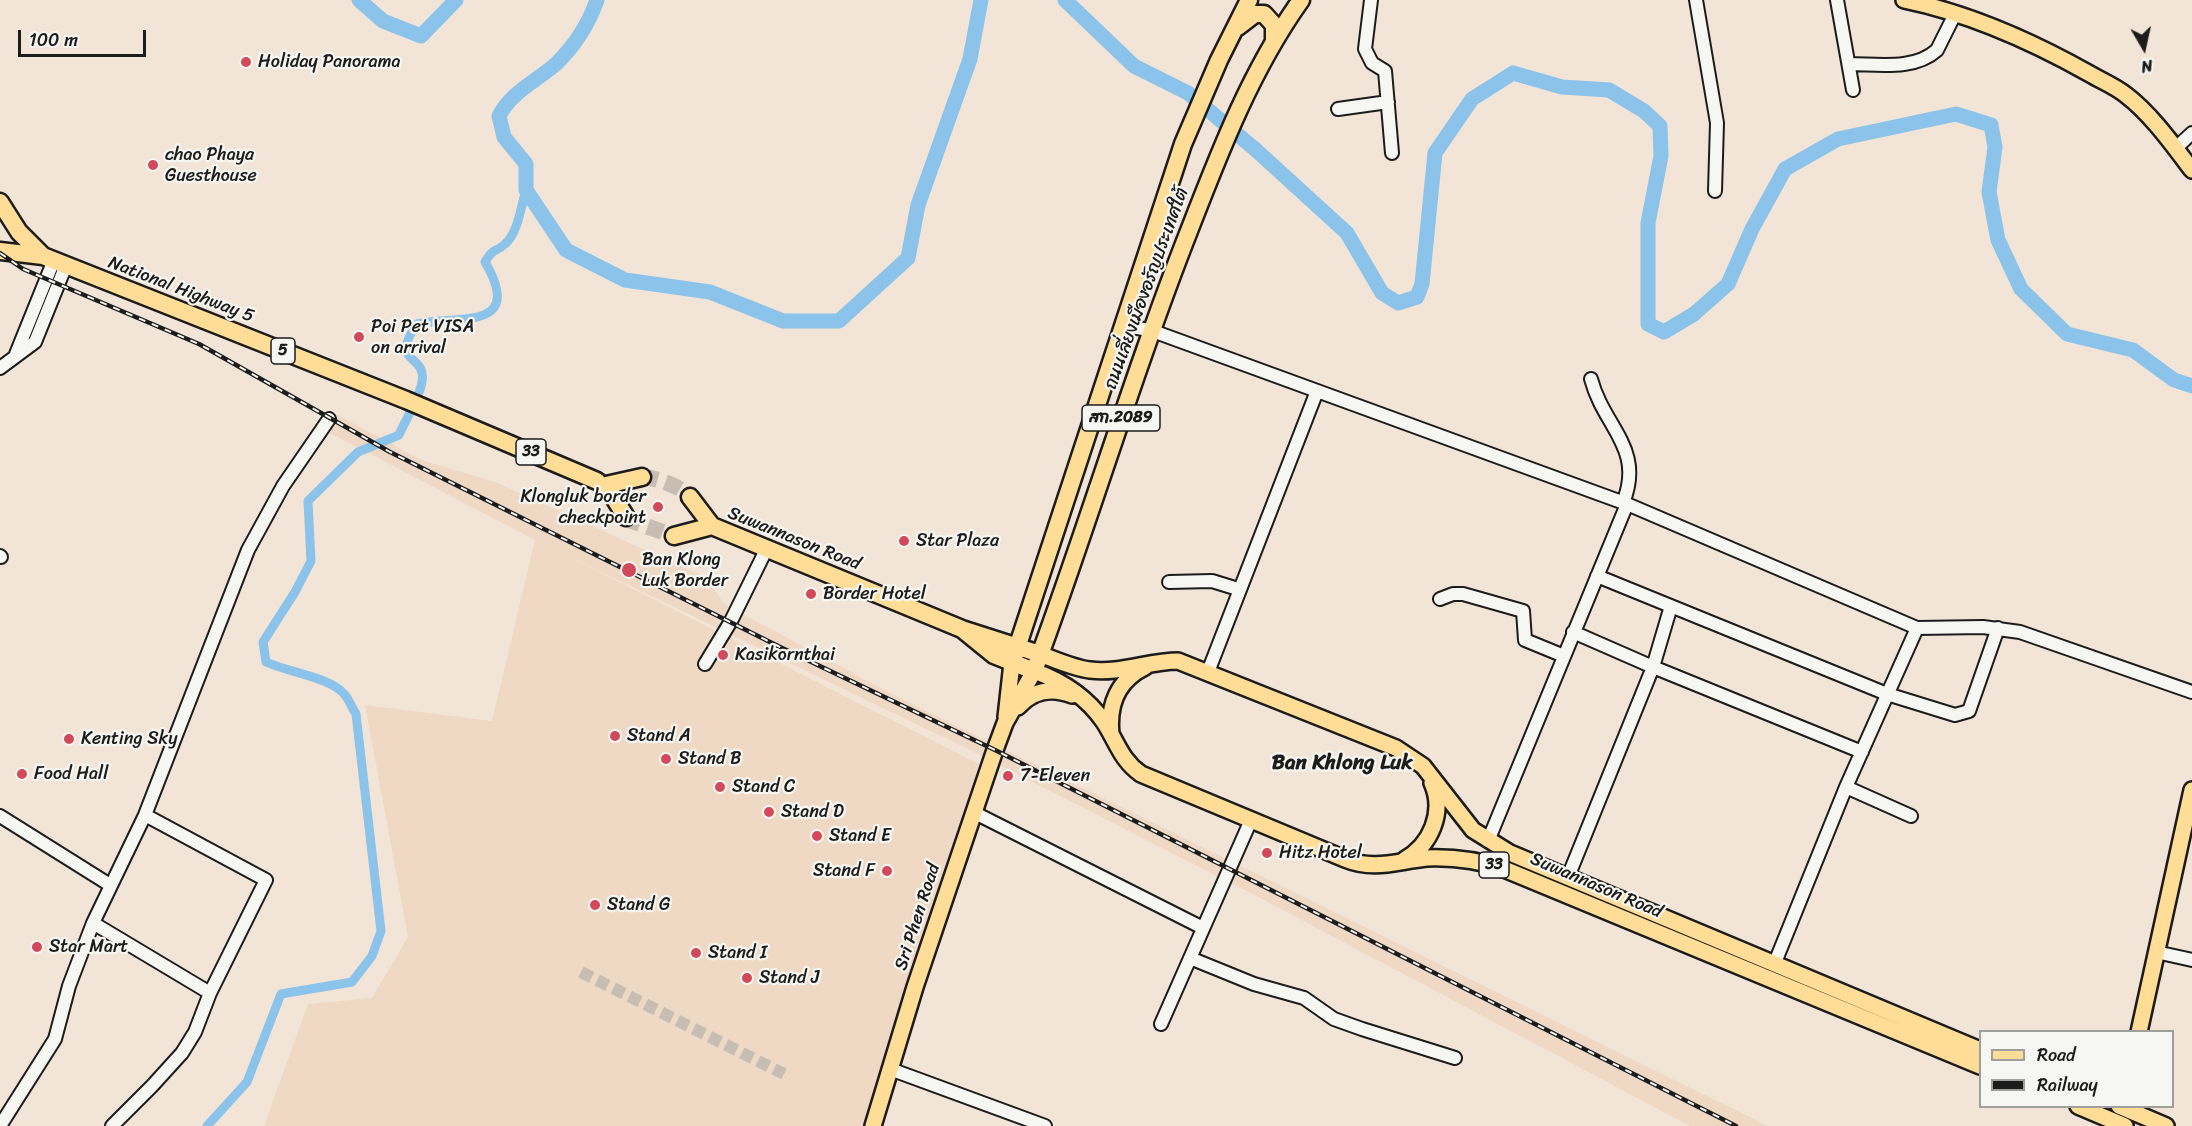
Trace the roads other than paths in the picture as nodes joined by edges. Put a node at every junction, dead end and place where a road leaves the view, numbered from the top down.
1 (1371, 0) edge
2 (1696, 0) edge
3 (1837, 0) edge
4 (1904, 0) edge
5 (1249, 1) edge
6 (1302, 1) edge
7 (1940, 4) edge
8 (1955, 14) junction
9 (1233, 32) junction
10 (1274, 41) junction
11 (1849, 64) junction
12 (1853, 90) dead end
13 (1388, 102) junction
14 (1338, 109) dead end
15 (2192, 133) edge
16 (2176, 148) junction
17 (1392, 153) dead end
18 (2192, 170) edge
19 (1715, 191) dead end
20 (3, 207) edge
21 (0, 243) edge
22 (0, 251) edge
23 (54, 260) junction
24 (1124, 326) junction
25 (1150, 330) junction
26 (0, 368) edge
27 (1591, 379) dead end
28 (1317, 391) junction
29 (329, 419) dead end
30 (465, 424) joint
31 (642, 477) tunnel mouth
32 (597, 481) dead end
33 (690, 497) tunnel mouth
34 (1625, 504) junction
35 (626, 517) tunnel mouth
36 (712, 526) junction
37 (674, 536) tunnel mouth
38 (767, 548) junction
39 (1597, 576) junction
40 (1169, 582) dead end
41 (1238, 590) junction
42 (1440, 599) dead end
43 (1671, 606) junction
44 (1917, 627) junction
45 (1998, 628) junction
46 (962, 629) junction
47 (1574, 632) junction
48 (1018, 646) junction
49 (1040, 654) junction
50 (1564, 656) junction
51 (1012, 663) junction
52 (705, 664) dead end
53 (1150, 664) junction
54 (1653, 667) junction
55 (1034, 671) junction
56 (1208, 672) junction
57 (2192, 692) edge
58 (1887, 694) junction
59 (1085, 700) junction
60 (1005, 723) junction
61 (1112, 737) junction
62 (1862, 752) junction
63 (1427, 772) junction
64 (1846, 787) junction
65 (2192, 790) edge
66 (973, 812) junction
67 (145, 815) junction
68 (0, 816) edge
69 (1911, 816) dead end
70 (1251, 820) junction
71 (1488, 841) junction
72 (1397, 863) junction
73 (1568, 877) junction
74 (110, 885) junction
75 (93, 923) junction
76 (1203, 928) junction
77 (2156, 952) junction
78 (1190, 958) junction
79 (2192, 960) edge
80 (1774, 965) junction
81 (210, 993) junction
82 (1161, 1024) dead end
83 (2139, 1030) edge
84 (1979, 1050) edge
85 (1455, 1058) dead end
86 (1979, 1066) edge
87 (890, 1069) junction
88 (2080, 1108) edge
89 (2120, 1108) edge
90 (2122, 1108) edge
91 (2119, 1124) edge
92 (0, 1126) edge
93 (111, 1126) edge
94 (873, 1126) edge
95 (1045, 1126) edge
96 (2166, 1126) edge

1 - 13 street
2 - 19 street
3 - 11 street
4 - 7 main road
5 - 9 highway, ถนนเลี่ยงเมืองอรัญประเทศใต้ / สก.2089
6 - 10 highway, ถนนเลี่ยงเมืองอรัญประเทศใต้ / สก.2089
7 - 8 main road
8 - 11 street
8 - 16 main road
9 - 10 highway
9 - 24 highway, ถนนเลี่ยงเมืองอรัญประเทศใต้ / สก.2089
10 - 25 highway, ถนนเลี่ยงเมืองอรัญประเทศใต้ / สก.2089
11 - 12 street
13 - 14 street
13 - 17 street
15 - 16 street
16 - 18 main road
20 - 21 highway, National Highway 5
20 - 23 highway, National Highway 5 / 5
22 - 23 highway, National Highway 5 / 5
23 - 26 street
23 - 30 highway, National Highway 5 / 5
24 - 25 street
24 - 48 highway, ถนนเลี่ยงเมืองอรัญประเทศใต้ / สก.2089
25 - 28 street
25 - 49 highway, ถนนเลี่ยงเมืองอรัญประเทศใต้ / สก.2089
27 - 34 street
28 - 34 street
28 - 41 street
29 - 67 street
30 - 32 highway, 33
31 - 35 highway
33 - 36 highway, Suwannason Road
34 - 39 street
34 - 44 street
36 - 37 highway, Suwannason Road
36 - 38 highway, Suwannason Road
38 - 46 highway, Suwannason Road
38 - 52 street
39 - 43 street
39 - 47 street
40 - 41 street
41 - 56 street
42 - 50 street
43 - 54 street
43 - 58 street
44 - 45 street
44 - 58 street
45 - 57 street
45 - 58 street
46 - 48 highway, Suwannason Road / 33
46 - 51 highway, Suwannason Road / 33
47 - 50 street
47 - 54 street
48 - 49 highway, Suwannason Road / 33
48 - 51 highway, ถนนเลี่ยงเมืองอรัญประเทศใต้ / สก.2089
49 - 53 main road, Suwannason Road / 33
49 - 55 highway, ถนนเลี่ยงเมืองอรัญประเทศใต้ / สก.2089
50 - 71 street
51 - 55 highway, Suwannason Road / 33
51 - 60 main road, Sri Phen Road
53 - 56 main road, Suwannason Road / 33
53 - 61 main road
54 - 62 street
54 - 73 street
55 - 59 main road, Suwannason Road / 33
55 - 60 main road, Sri Phen Road
56 - 63 main road, Suwannason Road / 33
58 - 62 street
59 - 60 main road
59 - 61 main road, Suwannason Road / 33
60 - 66 main road, Sri Phen Road
61 - 70 main road, Suwannason Road / 33
62 - 64 street
63 - 71 main road, Suwannason Road / 33
63 - 72 main road
64 - 69 street
64 - 80 street
65 - 77 main road
66 - 76 street
66 - 87 main road, Sri Phen Road
67 - 74 street
67 - 81 street
68 - 74 street
70 - 72 main road, Suwannason Road / 33
70 - 76 street
71 - 73 main road, Suwannason Road / 33
72 - 86 main road, Suwannason Road / 33
73 - 80 main road, Suwannason Road / 33
74 - 75 street
75 - 81 street
75 - 92 street
76 - 78 street
77 - 79 street
77 - 83 main road
78 - 82 street
78 - 85 street
80 - 84 main road, Suwannason Road / 33
81 - 93 street
87 - 94 main road, Sri Phen Road
87 - 95 street
88 - 91 main road
89 - 91 main road
90 - 96 main road

